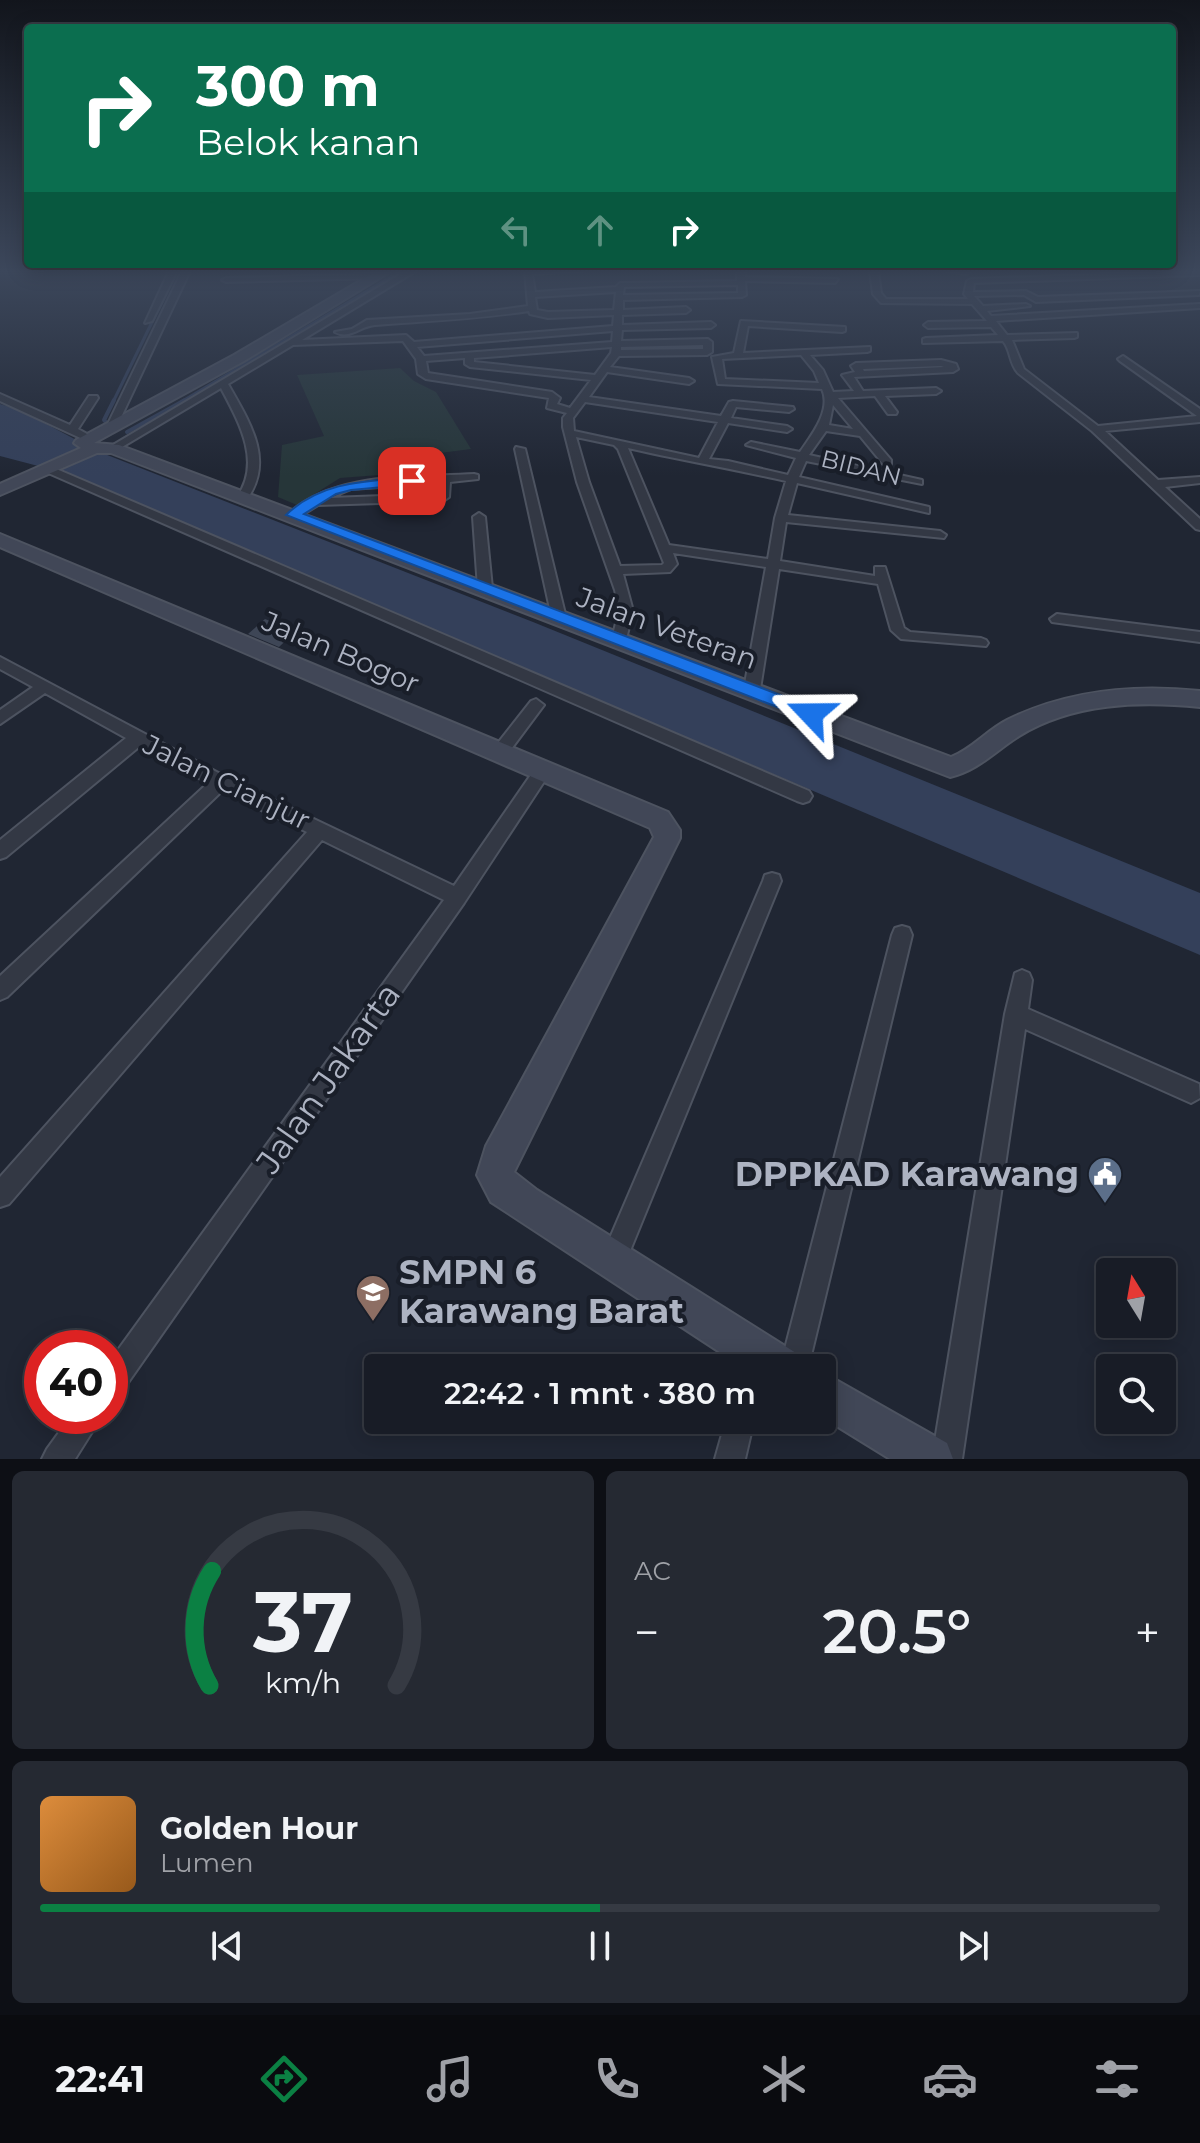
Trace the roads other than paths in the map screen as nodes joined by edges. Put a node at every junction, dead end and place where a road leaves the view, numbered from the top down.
1 (151, 339) edge
2 (275, 339) edge
3 (299, 339) edge
4 (323, 339) edge
5 (407, 339) edge
6 (484, 339) edge
7 (616, 339) edge
8 (741, 339) edge
9 (787, 339) joint
10 (804, 339) edge
11 (844, 339) edge
12 (976, 339) edge
13 (1006, 339) edge
14 (926, 341) dead end
15 (294, 343) junction
16 (413, 345) junction
17 (616, 349) junction
18 (845, 349) junction
19 (867, 349) dead end
20 (805, 351) junction
21 (765, 353) junction
22 (738, 354) junction
23 (469, 355) junction
24 (242, 359) junction
25 (421, 359) junction
26 (1123, 359) dead end
27 (259, 363) junction
28 (861, 373) junction
29 (601, 374) junction
30 (774, 376) junction
31 (689, 381) dead end
32 (223, 383) junction
33 (827, 390) junction
34 (936, 391) dead end
35 (877, 392) junction
36 (860, 393) junction
37 (0, 397) edge
38 (93, 398) dead end
39 (582, 399) junction
40 (789, 409) dead end
41 (572, 411) junction
42 (892, 412) dead end
43 (1200, 416) edge
44 (726, 422) junction
45 (823, 427) junction
46 (73, 428) junction
47 (787, 429) dead end
48 (1096, 429) junction
49 (570, 433) junction
50 (864, 434) junction
51 (98, 442) junction
52 (618, 442) junction
53 (751, 445) dead end
54 (520, 449) dead end
55 (806, 452) junction
56 (702, 462) junction
57 (887, 462) junction
58 (903, 464) dead end
59 (42, 469) junction
60 (474, 477) dead end
61 (0, 478) edge
62 (444, 479) junction
63 (792, 479) junction
64 (1200, 480) edge
65 (918, 482) dead end
66 (1156, 484) junction
67 (0, 490) edge
68 (243, 497) junction
69 (313, 502) junction
70 (925, 510) dead end
71 (293, 515) junction
72 (479, 517) dead end
73 (781, 518) junction
74 (1200, 526) edge
75 (940, 535) dead end
76 (0, 540) edge
77 (666, 548) junction
78 (773, 563) junction
79 (617, 570) junction
80 (485, 588) junction
81 (559, 618) junction
82 (1057, 619) dead end
83 (1200, 637) edge
84 (619, 639) junction
85 (981, 643) dead end
86 (0, 662) edge
87 (43, 687) junction
88 (752, 689) junction
89 (1200, 699) edge
90 (536, 705) dead end
91 (0, 718) edge
92 (138, 738) junction
93 (500, 752) junction
94 (543, 771) junction
95 (220, 782) junction
96 (803, 796) dead end
97 (321, 829) junction
98 (0, 851) edge
99 (772, 881) dead end
100 (457, 897) junction
101 (902, 935) dead end
102 (1022, 980) dead end
103 (0, 990) edge
104 (1016, 1014) junction
105 (1191, 1092) dead end
106 (0, 1195) edge
107 (614, 1259) junction
108 (751, 1354) edge
109 (797, 1354) edge
110 (128, 1359) edge
111 (836, 1401) edge
112 (75, 1434) edge
113 (736, 1434) edge
114 (57, 1459) edge
115 (730, 1459) edge
116 (931, 1459) edge
117 (947, 1459) edge

1 - 51 street
2 - 24 street
3 - 15 street
4 - 15 street
5 - 16 street
6 - 16 street
7 - 17 street
8 - 22 street
9 - 20 street
9 - 21 street
10 - 20 street
11 - 18 street
12 - 14 street
13 - 48 street
15 - 27 street
16 - 25 street
17 - 17 street
17 - 23 street
17 - 29 street
18 - 19 street
18 - 20 street
20 - 33 street
21 - 22 street
21 - 30 street
22 - 30 street
23 - 25 street
23 - 29 street
24 - 27 street
24 - 51 street
25 - 41 street
26 - 43 street
27 - 32 street
28 - 28 street
28 - 36 street
29 - 31 street
29 - 39 street
30 - 33 street
32 - 51 street
32 - 68 street
33 - 36 street
33 - 45 street
33 - 50 street
34 - 35 street
35 - 36 street
35 - 42 street
37 - 46 street
38 - 46 street
39 - 41 street
39 - 44 street
40 - 44 street
41 - 49 street
43 - 48 street
44 - 47 street
44 - 56 street
45 - 50 street
45 - 55 street
46 - 51 street
48 - 66 street
49 - 52 street
49 - 79 street
50 - 57 street
51 - 59 street
51 - 68 street, Jalan Veteran
52 - 56 street
52 - 77 street
53 - 55 street
54 - 81 street
55 - 57 street
55 - 63 street
55 - 65 street, BIDAN
56 - 63 street
57 - 58 street
59 - 61 street
59 - 67 street
59 - 96 street
60 - 62 street
62 - 69 street
62 - 69 street
63 - 70 street
63 - 73 street
64 - 66 street
66 - 74 street
68 - 71 street, Jalan Veteran
69 - 71 street
71 - 80 street, Jalan Veteran
72 - 80 street
73 - 75 street
73 - 78 street
76 - 93 street, Jalan Bogor
77 - 78 street
77 - 79 street
78 - 85 street
78 - 88 street
79 - 84 street
80 - 81 street, Jalan Veteran
81 - 84 street, Jalan Veteran
82 - 83 street
84 - 88 street, Jalan Veteran
86 - 87 street, Jalan Cianjur
87 - 91 street
87 - 92 street, Jalan Cianjur
88 - 89 street, Jalan Veteran
90 - 93 street
92 - 95 street, Jalan Cianjur
92 - 98 street
93 - 94 street, Jalan Bogor
94 - 100 street, Jalan Jakarta
94 - 107 street, Jalan Bogor
95 - 97 street, Jalan Cianjur
95 - 103 street
97 - 100 street, Jalan Cianjur
97 - 106 street
99 - 107 street
100 - 110 street, Jalan Jakarta
101 - 109 street
102 - 104 street
104 - 105 street
104 - 117 street
107 - 108 street
111 - 116 street
112 - 114 street
113 - 115 street

